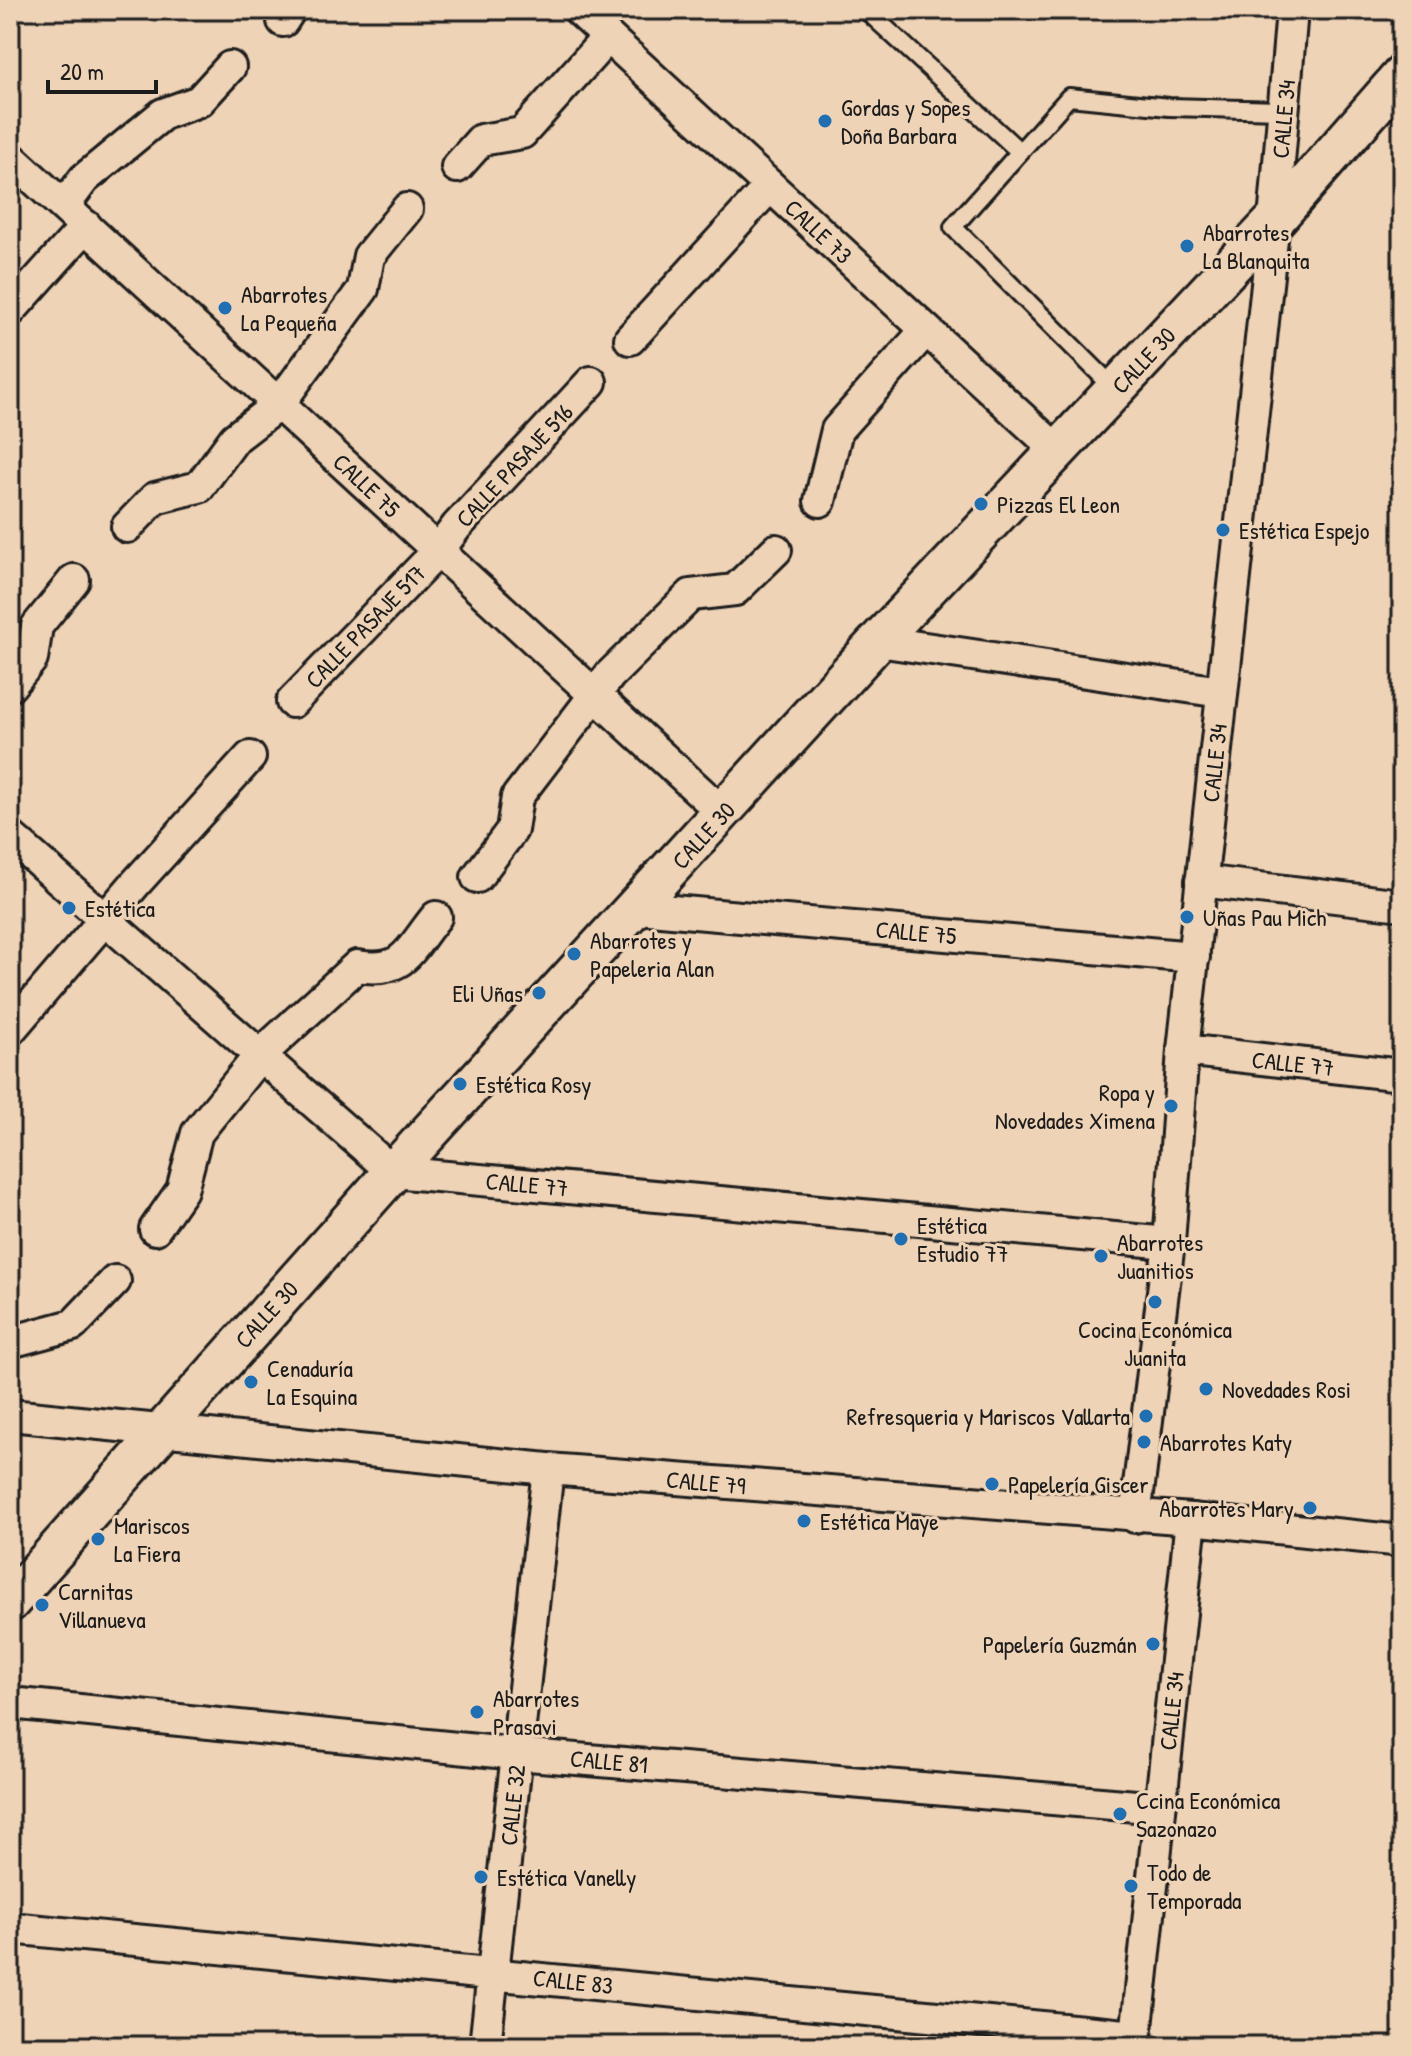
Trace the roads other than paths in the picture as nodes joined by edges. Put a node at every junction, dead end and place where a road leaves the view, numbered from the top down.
1 (579, 10) edge
2 (866, 10) edge
3 (1292, 10) edge
4 (608, 37) junction
5 (230, 67) dead end
6 (1402, 75) edge
7 (1284, 110) junction
8 (1019, 151) junction
9 (10, 157) edge
10 (457, 167) dead end
11 (770, 186) junction
12 (64, 206) junction
13 (407, 209) dead end
14 (1274, 221) junction
15 (86, 226) junction
16 (10, 311) edge
17 (926, 330) junction
18 (630, 339) dead end
19 (591, 382) dead end
20 (1115, 389) junction
21 (279, 404) junction
22 (1059, 452) junction
23 (820, 501) dead end
24 (127, 527) dead end
25 (776, 550) dead end
26 (438, 551) junction
27 (74, 580) dead end
28 (878, 641) junction
29 (10, 686) edge
30 (1221, 692) junction
31 (595, 694) junction
32 (292, 702) dead end
33 (250, 757) dead end
34 (723, 813) junction
35 (10, 836) edge
36 (477, 877) dead end
37 (1201, 881) junction
38 (1402, 905) edge
39 (638, 908) junction
40 (436, 917) dead end
41 (106, 920) junction
42 (1194, 957) junction
43 (10, 1030) edge
44 (1183, 1050) junction
45 (260, 1055) junction
46 (1402, 1075) edge
47 (393, 1172) junction
48 (155, 1229) dead end
49 (1169, 1243) junction
50 (115, 1281) dead end
51 (10, 1342) edge
52 (10, 1415) edge
53 (163, 1431) junction
54 (548, 1469) junction
55 (1135, 1517) junction
56 (1191, 1519) junction
57 (1402, 1541) edge
58 (10, 1602) edge
59 (10, 1703) edge
60 (517, 1754) junction
61 (1160, 1808) junction
62 (10, 1928) edge
63 (493, 1974) junction
64 (1135, 2041) edge
65 (485, 2046) edge

1 - 4 street, CALLE 73
2 - 8 lane
3 - 7 street, CALLE 34
4 - 10 street
4 - 11 street, CALLE 73
5 - 12 street
6 - 14 street, CALLE 30
7 - 8 lane
7 - 14 street, CALLE 34
8 - 20 lane
9 - 12 street, CALLE 75
11 - 17 street, CALLE 73
11 - 18 street
12 - 15 street, CALLE 75
13 - 21 street
14 - 20 street, CALLE 30
14 - 30 street, CALLE 34
15 - 16 street
15 - 21 street, CALLE 75
17 - 22 street, CALLE 73
17 - 23 street
19 - 26 street, CALLE PASAJE 516
20 - 22 street, CALLE 30
21 - 24 street
21 - 26 street, CALLE 75
22 - 28 street, CALLE 30
25 - 31 street
26 - 31 street, CALLE 75
26 - 32 street, CALLE PASAJE 517
27 - 29 street
28 - 30 street
28 - 34 street, CALLE 30
30 - 37 street, CALLE 34
31 - 34 street, CALLE 75
31 - 36 street
33 - 41 street
34 - 39 street, CALLE 30
35 - 41 street
37 - 38 street
37 - 42 street, CALLE 34
39 - 42 street, CALLE 75
39 - 47 street, CALLE 30
40 - 45 street
41 - 43 street
41 - 45 street
42 - 44 street, CALLE 34
44 - 46 street, CALLE 77
44 - 49 street, CALLE 34
45 - 47 street
45 - 48 street
47 - 49 street, CALLE 77
47 - 53 street, CALLE 30
49 - 55 street, CALLE 34
50 - 51 street
52 - 53 street, CALLE 79
53 - 54 street, CALLE 79
53 - 58 street, CALLE 30
54 - 55 street, CALLE 79
54 - 60 street, CALLE 32
55 - 56 street, CALLE 79
56 - 57 street, CALLE 79
56 - 61 street, CALLE 34
59 - 60 street, CALLE 81
60 - 61 street, CALLE 81
60 - 63 street, CALLE 32
61 - 64 street, CALLE 34
62 - 63 street, CALLE 83
63 - 64 street, CALLE 83
63 - 65 street, CALLE 32

